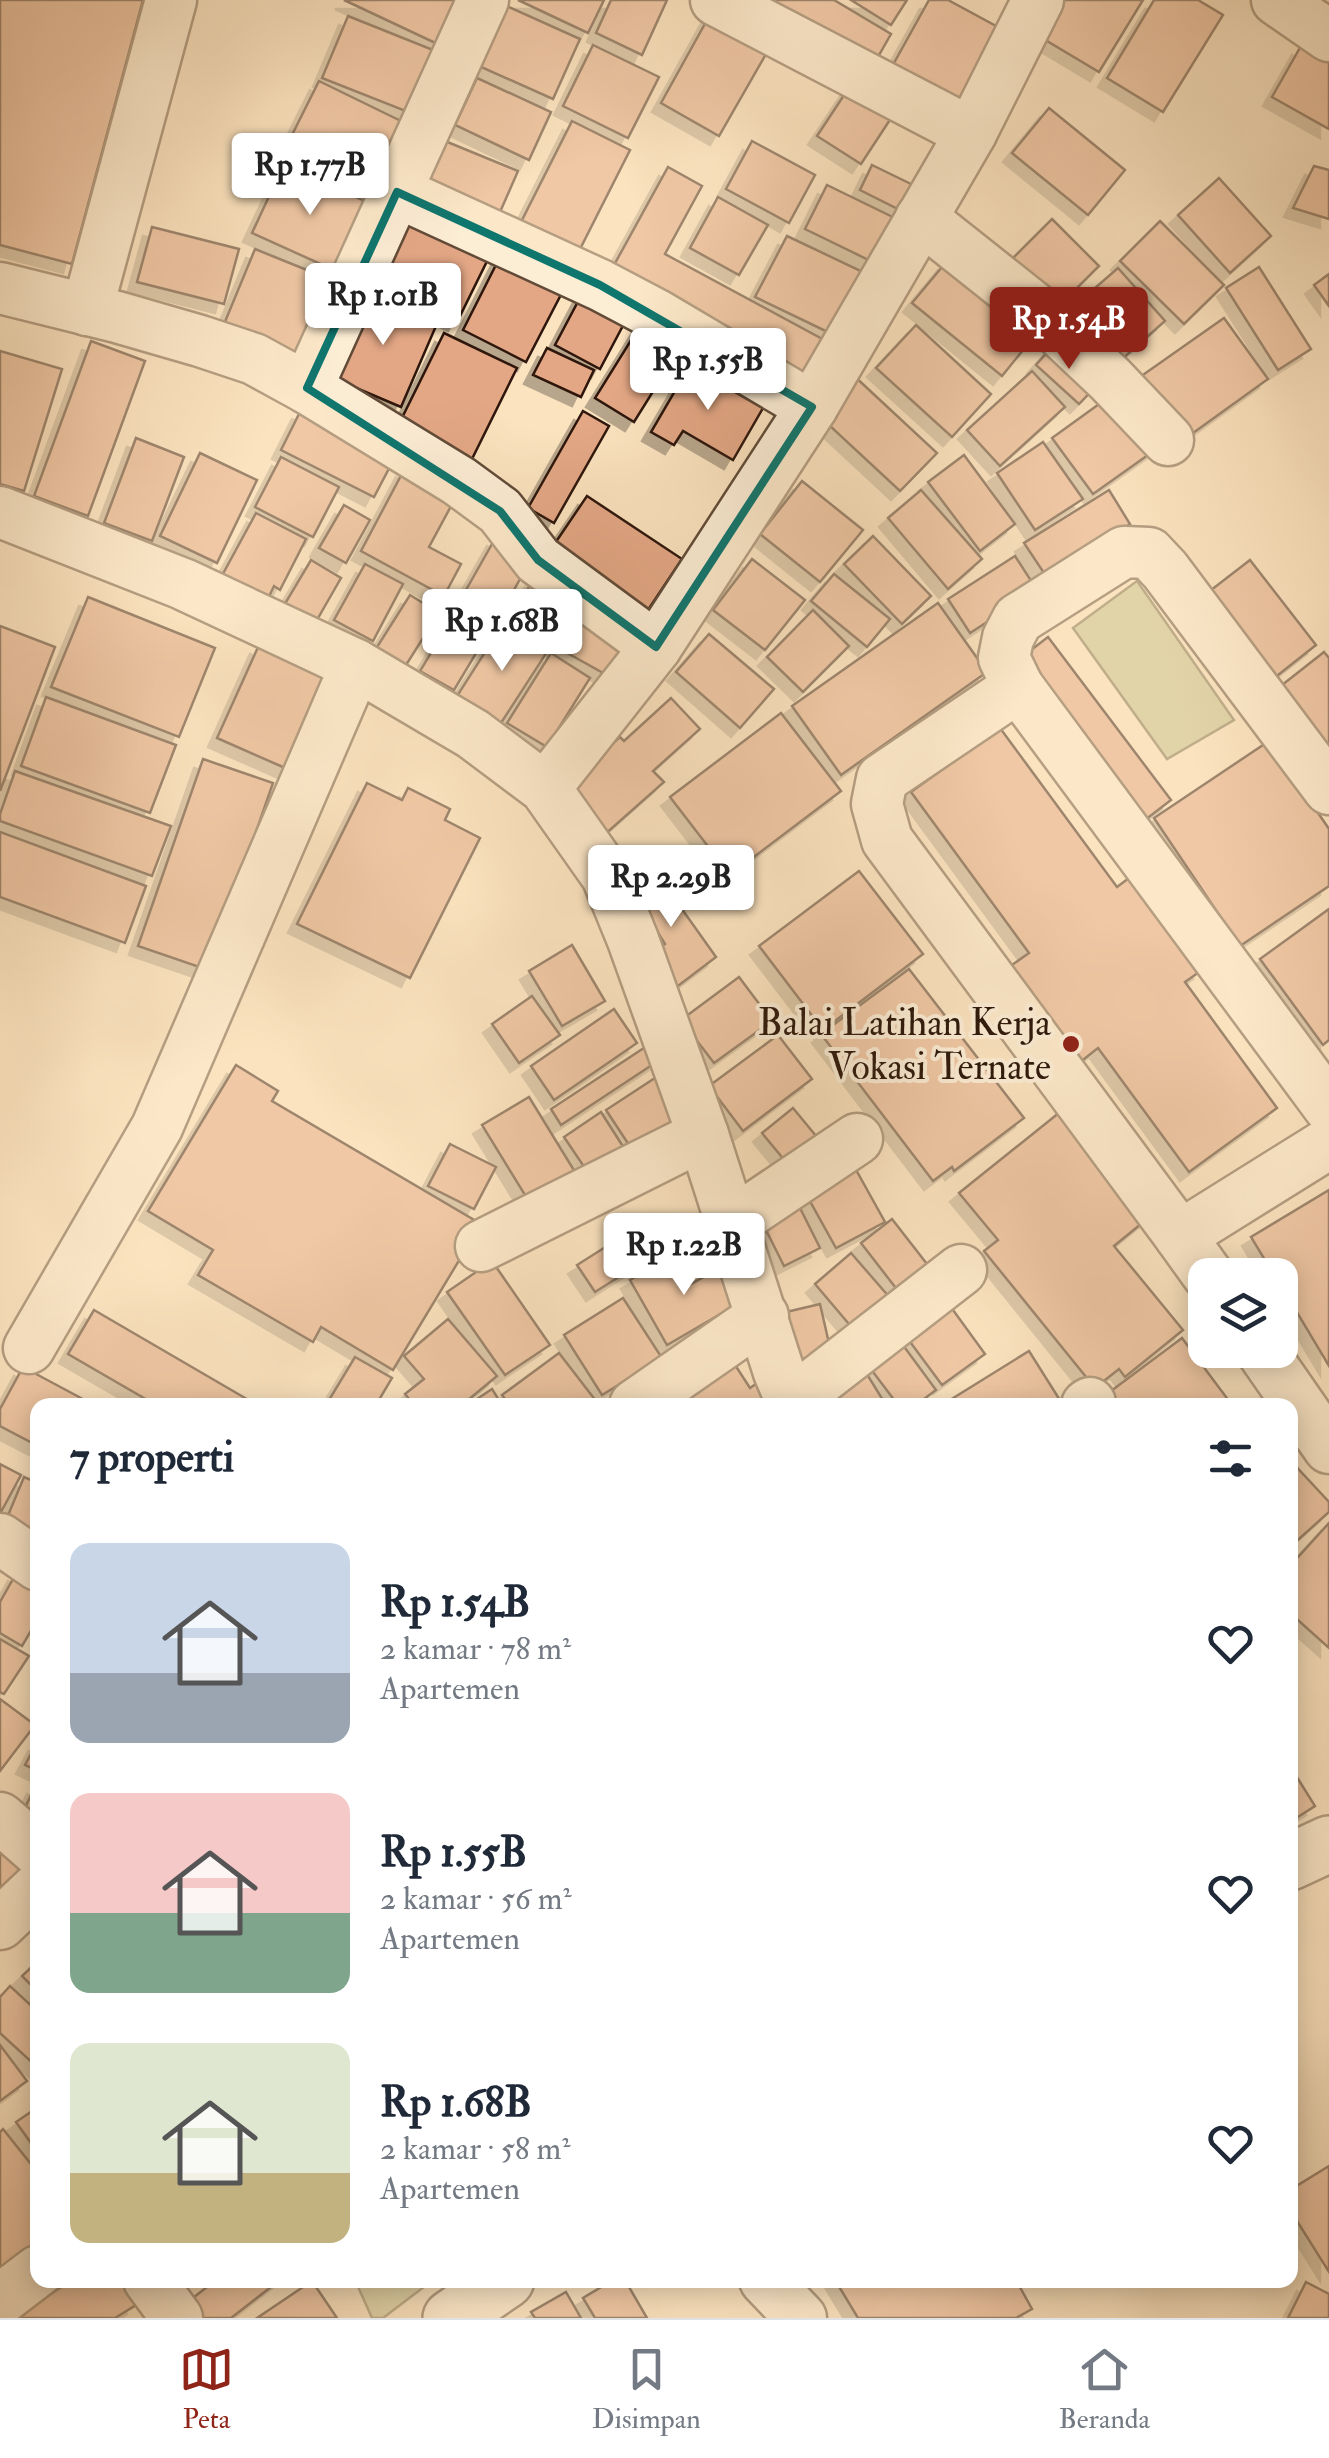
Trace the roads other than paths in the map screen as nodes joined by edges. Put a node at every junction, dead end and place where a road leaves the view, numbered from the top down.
1 (170, 0) edge
2 (483, 0) edge
3 (716, 0) edge
4 (1038, 0) edge
5 (1277, 0) edge
6 (1329, 36) edge
7 (971, 134) junction
8 (397, 192) junction
9 (921, 218) junction
10 (0, 288) edge
11 (88, 310) junction
12 (308, 388) junction
13 (812, 407) junction
14 (1168, 440) dead end
15 (0, 512) edge
16 (656, 647) junction
17 (356, 665) junction
18 (1018, 687) junction
19 (545, 788) junction
20 (1329, 789) edge
21 (1329, 1107) edge
22 (703, 1136) junction
23 (857, 1139) dead end
24 (1329, 1143) edge
25 (732, 1223) junction
26 (481, 1246) dead end
27 (1194, 1256) edge
28 (961, 1270) dead end
29 (763, 1316) junction
30 (28, 1348) dead end
31 (1273, 1368) edge
32 (644, 1398) edge
33 (790, 1398) edge
34 (800, 1398) edge
35 (1294, 1398) edge
36 (1298, 1403) edge
37 (1329, 1448) edge
38 (0, 1539) edge
39 (30, 1560) edge
40 (0, 1818) edge
41 (30, 1844) edge
42 (1329, 1844) edge
43 (1298, 1858) edge
44 (30, 1896) edge
45 (0, 1924) edge
46 (30, 2277) edge
47 (154, 2288) edge
48 (773, 2288) edge
49 (0, 2300) edge
50 (177, 2318) edge
51 (801, 2318) edge

1 - 11 street
2 - 8 street
3 - 7 street
4 - 7 street
5 - 6 street
7 - 9 street
8 - 12 street
8 - 13 street
9 - 13 street
9 - 14 street
10 - 11 street
11 - 12 street
12 - 16 street
13 - 16 street
15 - 17 street
16 - 19 street
17 - 19 street
17 - 30 street
18 - 20 street
18 - 21 street
18 - 27 street
19 - 22 street
22 - 25 street
22 - 26 street
23 - 25 street
24 - 27 street
25 - 29 street
28 - 34 street
29 - 32 street
29 - 33 street
31 - 35 street
36 - 37 street
38 - 39 street
40 - 41 street
42 - 43 street
44 - 45 street
46 - 49 street
47 - 50 street
48 - 51 street

